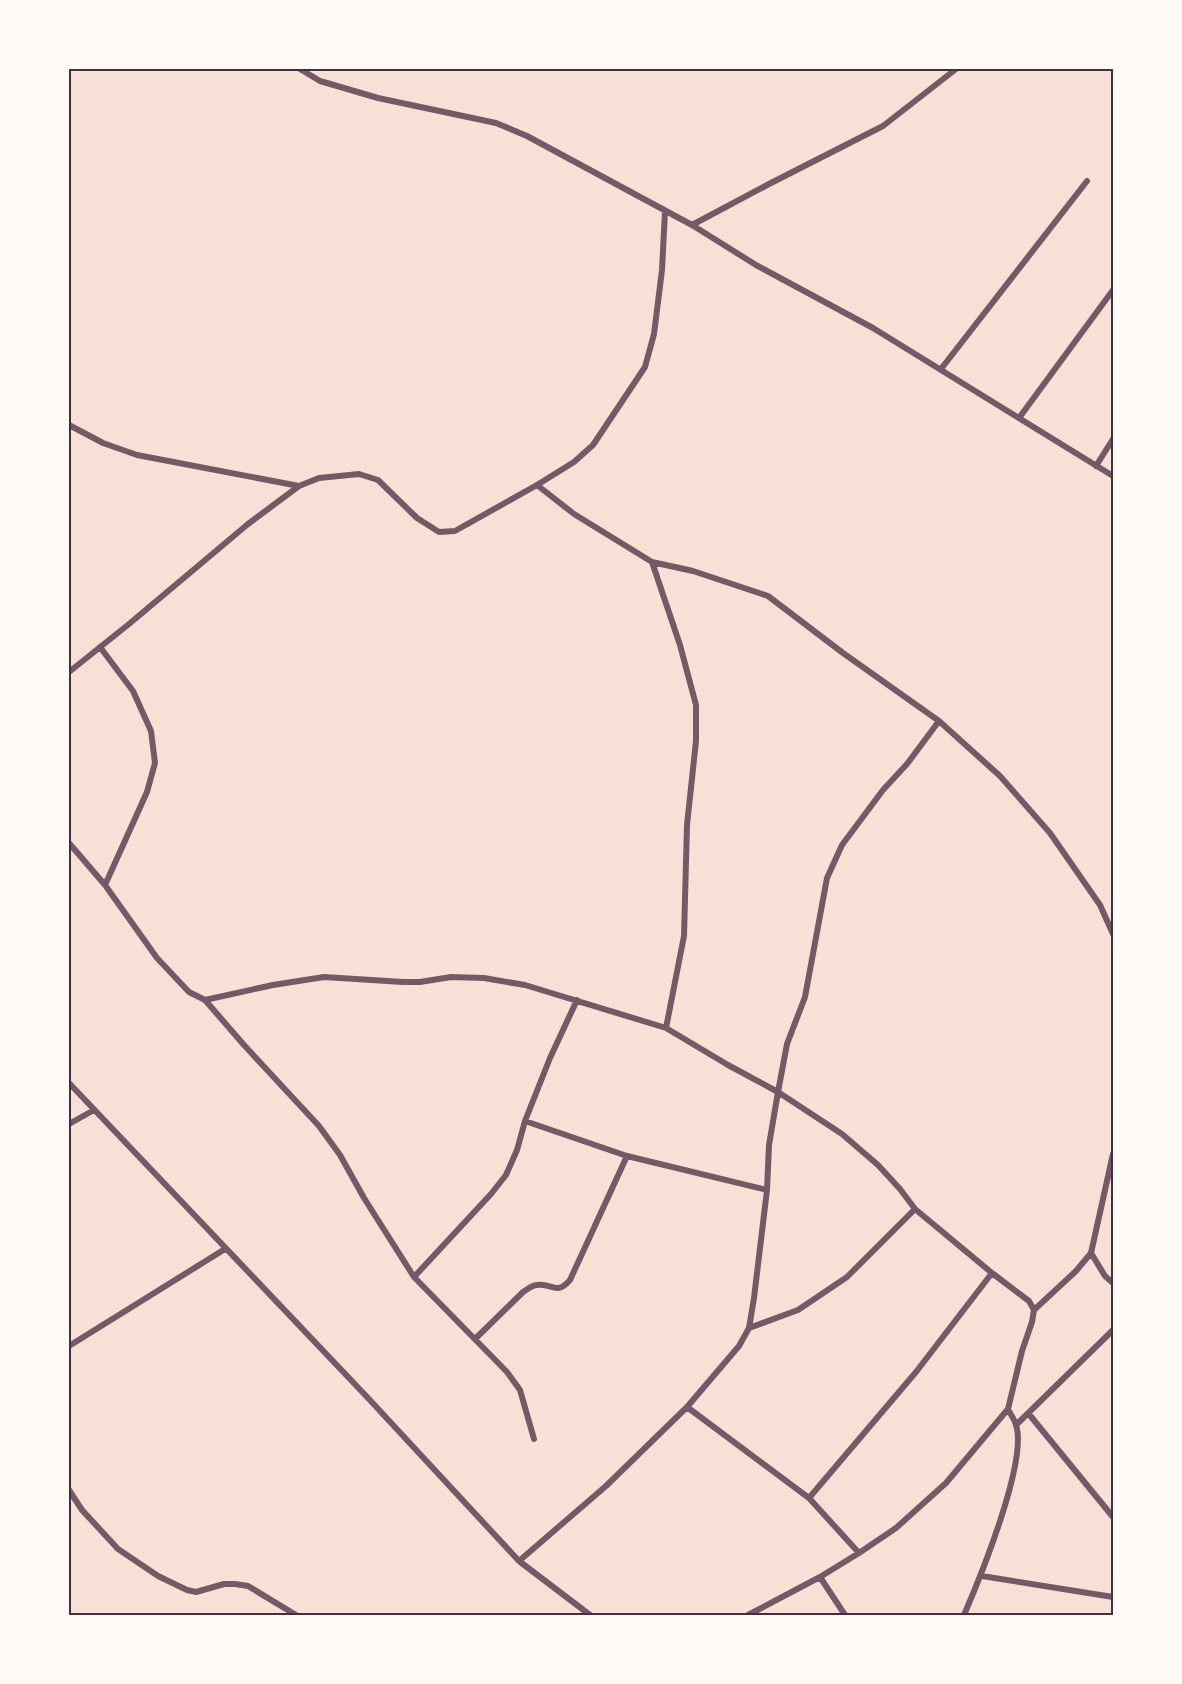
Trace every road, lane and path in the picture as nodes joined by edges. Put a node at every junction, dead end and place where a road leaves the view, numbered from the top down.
1 (300, 69) edge
2 (956, 69) edge
3 (1087, 181) dead end
4 (665, 211) junction
5 (692, 225) junction
6 (1113, 290) edge
7 (941, 369) junction
8 (1019, 418) junction
9 (69, 425) edge
10 (1113, 439) edge
11 (1096, 466) junction
12 (1113, 476) edge
13 (537, 485) junction
14 (299, 486) junction
15 (652, 562) junction
16 (100, 647) junction
17 (69, 672) edge
18 (939, 720) junction
19 (69, 843) edge
20 (105, 885) junction
21 (1113, 934) edge
22 (205, 1000) junction
23 (577, 1000) junction
24 (666, 1028) junction
25 (69, 1083) edge
26 (778, 1092) junction
27 (94, 1110) junction
28 (525, 1121) junction
29 (69, 1124) edge
30 (1113, 1154) edge
31 (627, 1156) junction
32 (767, 1190) junction
33 (915, 1209) junction
34 (225, 1249) junction
35 (1091, 1253) junction
36 (992, 1273) junction
37 (1105, 1276) junction
38 (1113, 1276) edge
39 (414, 1277) junction
40 (1113, 1283) edge
41 (1034, 1310) junction
42 (748, 1328) junction
43 (1113, 1330) edge
44 (476, 1338) junction
45 (69, 1347) edge
46 (687, 1407) junction
47 (1008, 1409) junction
48 (1028, 1413) junction
49 (1016, 1425) junction
50 (534, 1439) dead end
51 (69, 1490) edge
52 (809, 1498) junction
53 (1113, 1517) edge
54 (859, 1553) junction
55 (519, 1561) junction
56 (981, 1576) junction
57 (820, 1577) junction
58 (1113, 1597) edge
59 (296, 1615) edge
60 (590, 1615) edge
61 (748, 1615) edge
62 (845, 1615) edge
63 (964, 1615) edge

1 - 4 street
2 - 5 street
3 - 7 street
4 - 5 street
4 - 13 street
5 - 7 street
6 - 8 street
7 - 8 street
8 - 11 street
9 - 14 street
10 - 11 street
11 - 12 street
13 - 14 street
13 - 15 street
14 - 16 street
15 - 18 street
15 - 24 street
16 - 17 street
16 - 20 street
18 - 21 street
18 - 26 street
19 - 20 street
20 - 22 street
22 - 23 street
22 - 39 street
23 - 24 street
23 - 28 street
24 - 26 street
25 - 27 street
26 - 32 street
26 - 33 street
27 - 29 street
27 - 34 street
28 - 31 street
28 - 39 street
30 - 35 street
31 - 32 street
31 - 44 street
32 - 42 street
33 - 36 street
33 - 42 street
34 - 45 street
34 - 55 street
35 - 37 street
35 - 41 street
36 - 41 street
36 - 52 street
37 - 38 street
37 - 40 street
39 - 44 street
41 - 47 street
42 - 46 street
43 - 48 street
44 - 50 street
46 - 52 street
46 - 55 street
47 - 49 street
47 - 54 street
48 - 49 street
48 - 53 street
49 - 56 street
51 - 59 street
52 - 54 street
54 - 57 street
55 - 60 street
56 - 58 street
56 - 63 street
57 - 61 street
57 - 62 street

